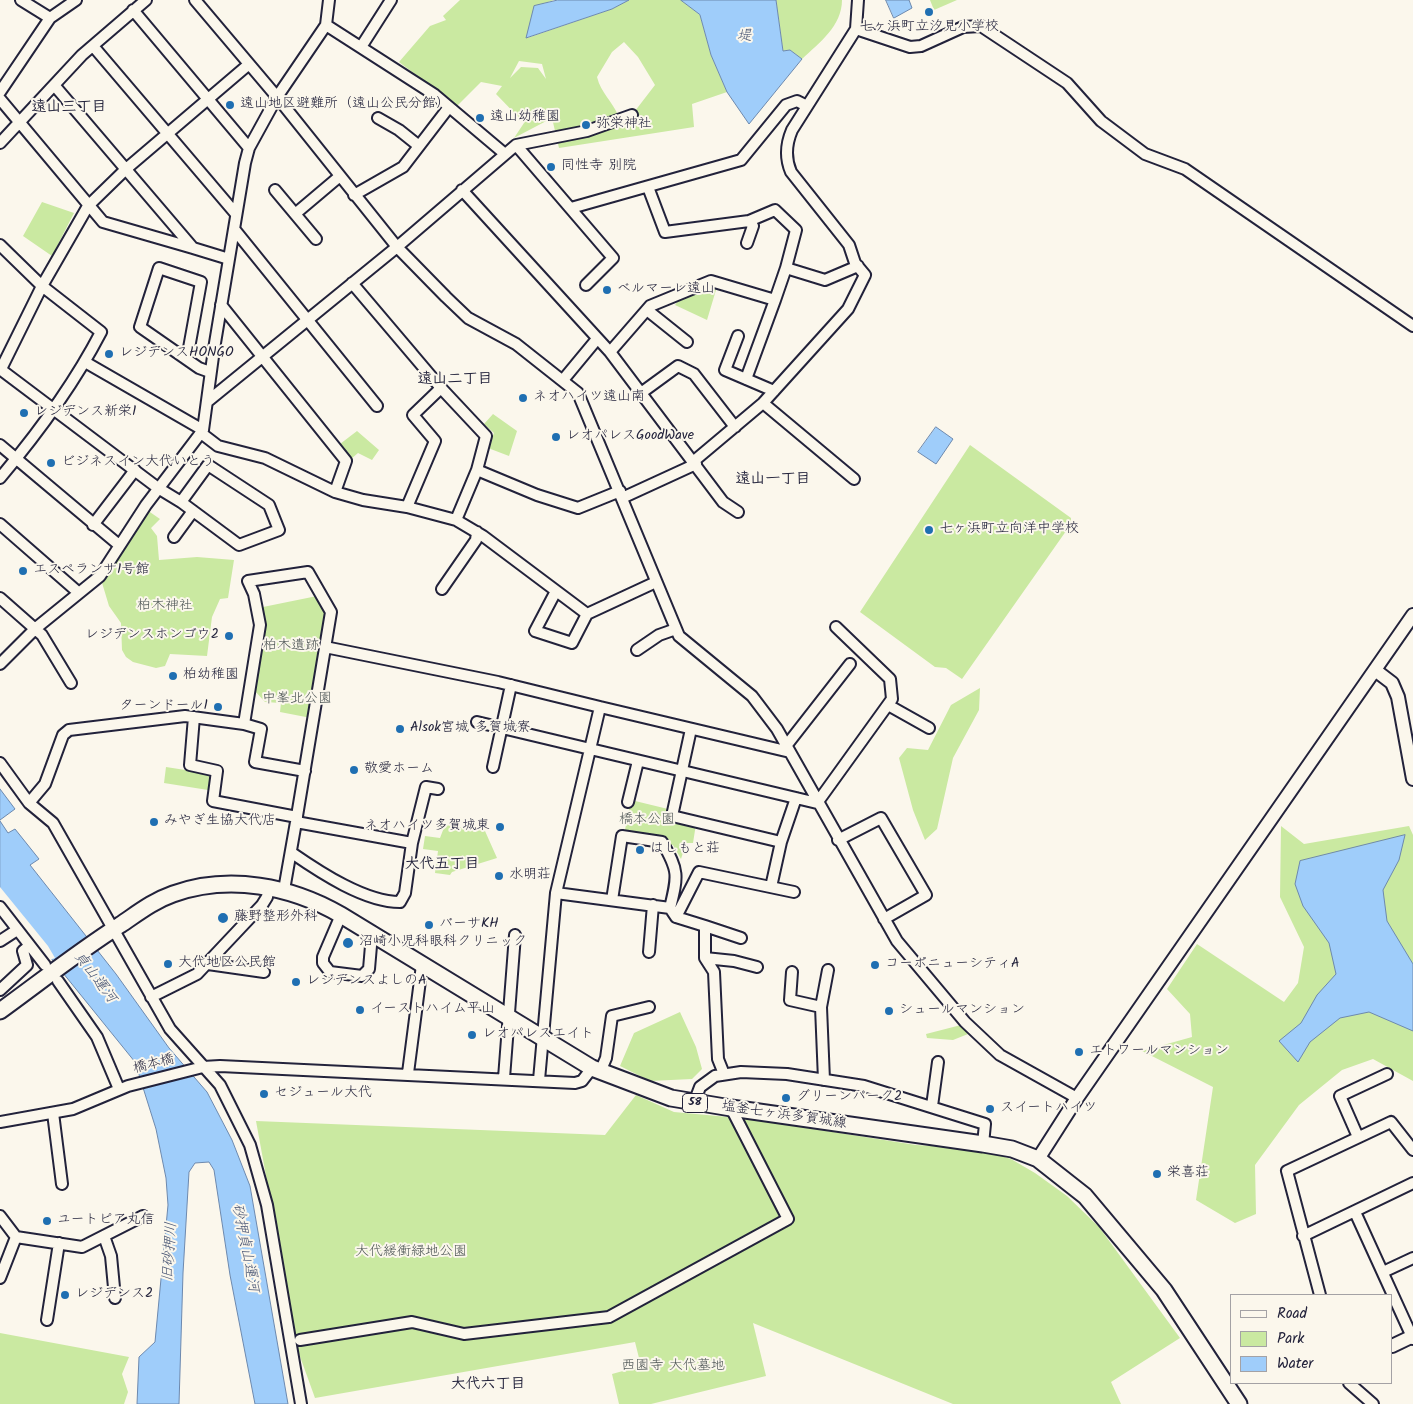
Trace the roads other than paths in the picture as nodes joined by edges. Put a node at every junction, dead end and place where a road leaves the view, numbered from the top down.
1 (21, 0) edge
2 (76, 0) edge
3 (146, 0) edge
4 (195, 0) edge
5 (329, 0) edge
6 (391, 0) edge
7 (858, 0) edge
8 (133, 10) junction
9 (50, 18) junction
10 (326, 25) junction
11 (856, 29) junction
12 (93, 46) junction
13 (361, 47) junction
14 (248, 65) junction
15 (54, 84) junction
16 (0, 92) edge
17 (277, 97) junction
18 (0, 99) edge
19 (207, 99) junction
20 (807, 106) junction
21 (449, 107) junction
22 (632, 115) dead end
23 (378, 118) dead end
24 (20, 123) junction
25 (167, 134) junction
26 (0, 143) edge
27 (516, 145) junction
28 (418, 146) junction
29 (249, 148) junction
30 (505, 154) junction
31 (126, 169) junction
32 (340, 176) junction
33 (648, 187) junction
34 (275, 190) dead end
35 (462, 190) junction
36 (354, 195) junction
37 (88, 206) junction
38 (571, 208) junction
39 (236, 214) junction
40 (295, 214) junction
41 (749, 221) junction
42 (234, 229) junction
43 (316, 239) dead end
44 (747, 243) dead end
45 (0, 246) edge
46 (397, 247) junction
47 (193, 248) junction
48 (228, 259) junction
49 (858, 266) junction
50 (786, 268) junction
51 (352, 283) junction
52 (586, 285) dead end
53 (42, 286) junction
54 (775, 300) junction
55 (222, 305) junction
56 (647, 310) junction
57 (308, 319) junction
58 (1413, 326) edge
59 (738, 336) dead end
60 (597, 339) junction
61 (687, 342) dead end
62 (610, 352) junction
63 (264, 356) junction
64 (187, 359) junction
65 (85, 362) junction
66 (0, 369) edge
67 (210, 372) junction
68 (746, 379) junction
69 (563, 380) junction
70 (441, 388) junction
71 (774, 391) junction
72 (641, 393) junction
73 (208, 401) junction
74 (763, 404) junction
75 (377, 406) dead end
76 (53, 409) junction
77 (735, 427) junction
78 (202, 431) junction
79 (0, 445) edge
80 (17, 458) junction
81 (695, 462) junction
82 (135, 470) junction
83 (477, 470) junction
84 (0, 478) edge
85 (854, 479) dead end
86 (158, 488) junction
87 (335, 492) junction
88 (621, 495) junction
89 (181, 502) junction
90 (408, 506) junction
91 (193, 511) junction
92 (738, 512) dead end
93 (456, 520) junction
94 (0, 524) edge
95 (93, 525) junction
96 (477, 532) junction
97 (174, 537) dead end
98 (120, 546) junction
99 (656, 582) junction
100 (442, 589) dead end
101 (556, 591) junction
102 (79, 593) junction
103 (0, 598) edge
104 (587, 614) junction
105 (1413, 615) edge
106 (836, 627) dead end
107 (36, 628) junction
108 (676, 629) junction
109 (325, 647) junction
110 (637, 650) dead end
111 (0, 664) edge
112 (850, 664) dead end
113 (1375, 670) junction
114 (71, 683) dead end
115 (511, 685) junction
116 (888, 705) junction
117 (600, 707) junction
118 (194, 717) junction
119 (478, 722) dead end
120 (244, 724) junction
121 (502, 728) junction
122 (929, 728) dead end
123 (691, 729) junction
124 (788, 749) junction
125 (591, 750) junction
126 (638, 761) junction
127 (0, 763) edge
128 (493, 767) dead end
129 (305, 771) junction
130 (681, 771) junction
131 (1413, 779) edge
132 (438, 789) dead end
133 (796, 798) junction
134 (628, 802) dead end
135 (28, 803) junction
136 (817, 803) junction
137 (296, 820) junction
138 (838, 840) junction
139 (781, 842) junction
140 (412, 844) junction
141 (292, 853) junction
142 (269, 887) junction
143 (771, 887) junction
144 (284, 890) junction
145 (794, 892) dead end
146 (556, 893) junction
147 (612, 900) junction
148 (653, 906) junction
149 (0, 907) edge
150 (670, 908) junction
151 (341, 915) junction
152 (676, 917) junction
153 (884, 919) junction
154 (705, 926) junction
155 (114, 928) junction
156 (17, 930) junction
157 (372, 934) junction
158 (514, 935) dead end
159 (741, 938) dead end
160 (0, 940) edge
161 (29, 946) junction
162 (649, 952) dead end
163 (705, 958) junction
164 (208, 964) junction
165 (422, 965) junction
166 (757, 967) dead end
167 (828, 970) dead end
168 (53, 972) junction
169 (264, 972) dead end
170 (792, 972) dead end
171 (0, 990) edge
172 (151, 997) junction
173 (649, 1006) dead end
174 (821, 1007) junction
175 (0, 1011) edge
176 (508, 1017) junction
177 (543, 1039) junction
178 (939, 1063) dead end
179 (204, 1067) junction
180 (596, 1070) junction
181 (408, 1073) junction
182 (724, 1074) junction
183 (1387, 1074) dead end
184 (504, 1078) junction
185 (540, 1080) junction
186 (824, 1080) junction
187 (124, 1088) junction
188 (1077, 1098) junction
189 (694, 1103) junction
190 (932, 1106) junction
191 (731, 1108) junction
192 (52, 1113) junction
193 (0, 1122) edge
194 (1358, 1136) junction
195 (982, 1144) junction
196 (1413, 1150) edge
197 (1038, 1159) junction
198 (1413, 1183) edge
199 (62, 1184) dead end
200 (1355, 1212) junction
201 (0, 1216) edge
202 (143, 1216) dead end
203 (104, 1236) junction
204 (1303, 1236) junction
205 (16, 1237) junction
206 (58, 1243) junction
207 (1413, 1258) edge
208 (1383, 1272) junction
209 (0, 1278) edge
210 (1320, 1294) edge
211 (115, 1298) dead end
212 (47, 1320) dead end
213 (1413, 1337) edge
214 (300, 1340) dead end
215 (1393, 1346) edge
216 (1350, 1384) edge
217 (301, 1404) edge
218 (1238, 1404) edge
219 (1373, 1404) edge

1 - 9 street
2 - 9 street
3 - 8 street
4 - 14 street
5 - 10 street
6 - 13 street
7 - 11 street
8 - 12 street
8 - 19 street
9 - 16 street
10 - 13 street
10 - 17 street
11 - 20 street
11 - 58 street
12 - 15 street
12 - 25 street
13 - 21 street
14 - 17 street
14 - 19 street
15 - 24 street
15 - 31 street
17 - 29 street
17 - 32 street
18 - 24 street
19 - 25 street
19 - 29 street
20 - 33 street
20 - 49 street
21 - 28 street
21 - 30 street
22 - 27 street
23 - 28 street
24 - 26 street
24 - 37 street
25 - 31 street
25 - 39 street
27 - 30 street
27 - 38 street
28 - 36 street
29 - 39 street
30 - 35 street
31 - 37 street
31 - 47 street
32 - 36 street
32 - 40 street
33 - 38 street
33 - 41 street
34 - 40 street
35 - 46 street
35 - 60 street
36 - 46 street
37 - 47 street
37 - 53 street
38 - 52 street
39 - 42 street
40 - 43 street
41 - 44 street
41 - 50 street
42 - 48 street
42 - 57 street
45 - 53 street
46 - 51 street
46 - 69 street
47 - 48 street
48 - 55 street
49 - 50 street
49 - 71 street
50 - 54 street
51 - 57 street
51 - 70 street
53 - 65 street
53 - 66 street
54 - 56 street
54 - 68 street
55 - 63 street
55 - 67 street
56 - 61 street
56 - 62 street
57 - 63 street
57 - 75 street
59 - 68 street
60 - 62 street
60 - 69 street
62 - 72 street
63 - 73 street
63 - 87 street
64 - 64 street
64 - 67 street
65 - 76 street
65 - 78 street
66 - 76 street
67 - 73 street
68 - 71 street
69 - 88 street
70 - 83 street
70 - 90 street
71 - 74 street
72 - 77 street
72 - 81 street
73 - 78 street
74 - 77 street
74 - 85 street
76 - 80 street
76 - 82 street
77 - 81 street
78 - 86 street
78 - 87 street
79 - 80 street
80 - 84 street
80 - 95 street
81 - 88 street
81 - 92 street
82 - 86 street
82 - 95 street
83 - 88 street
83 - 93 street
86 - 89 street
86 - 98 street
87 - 90 street
88 - 99 street
89 - 91 street
89 - 91 street
90 - 93 street
91 - 97 street
93 - 96 street
94 - 102 street
95 - 98 street
96 - 100 street
96 - 101 street
98 - 102 street
99 - 104 street
99 - 108 street
101 - 104 street
101 - 104 street
102 - 107 street
103 - 107 street
105 - 113 street
106 - 116 street
107 - 111 street
107 - 114 street
108 - 110 street
108 - 124 street
109 - 115 street
109 - 120 street
109 - 129 street
112 - 124 street
113 - 131 street
113 - 188 street
115 - 117 street
115 - 121 street
116 - 122 street
116 - 136 street
117 - 123 street
117 - 125 street
118 - 120 street
118 - 135 street
118 - 137 street
119 - 121 street
120 - 129 street
121 - 125 street
121 - 128 street
123 - 124 street
123 - 130 street
124 - 136 street
125 - 126 street
125 - 146 street
126 - 130 street
126 - 134 street
127 - 135 street
129 - 137 street
130 - 133 street
130 - 139 street
132 - 140 street
133 - 136 street
133 - 139 street
135 - 155 street
136 - 138 street
137 - 140 street
137 - 141 street
138 - 153 street
138 - 153 street
139 - 143 street
140 - 141 street
141 - 144 street
142 - 144 main road, 塩釜七ヶ浜多賀城線 / 58
142 - 155 main road, 塩釜七ヶ浜多賀城線 / 58
142 - 164 street
143 - 145 street
143 - 152 street
144 - 151 main road, 塩釜七ヶ浜多賀城線 / 58
146 - 147 street
146 - 177 street
147 - 148 street
147 - 150 street
148 - 150 street
148 - 162 street
149 - 156 street
150 - 152 street
151 - 157 main road, 塩釜七ヶ浜多賀城線 / 58
151 - 157 street
152 - 154 street
153 - 188 street
154 - 159 street
154 - 163 street
155 - 168 main road, 塩釜七ヶ浜多賀城線 / 58
155 - 172 street
156 - 160 street
156 - 161 street
157 - 165 main road, 塩釜七ヶ浜多賀城線 / 58
158 - 176 street
161 - 168 street
161 - 171 street
163 - 166 street
163 - 182 street
164 - 169 street
164 - 172 street
165 - 176 main road, 塩釜七ヶ浜多賀城線 / 58
165 - 181 street
167 - 174 street
168 - 175 main road, 58
168 - 187 street
170 - 174 street
172 - 179 street
173 - 180 street
174 - 186 street
176 - 177 main road, 塩釜七ヶ浜多賀城線 / 58
176 - 184 street
177 - 180 main road, 塩釜七ヶ浜多賀城線 / 58
177 - 185 street
178 - 190 street
179 - 181 street, 橋本橋
179 - 187 street, 橋本橋
179 - 217 street
180 - 185 street, 橋本橋
180 - 189 main road, 塩釜七ヶ浜多賀城線 / 58
181 - 184 street, 橋本橋
182 - 186 street
182 - 189 street
183 - 194 street
184 - 185 street, 橋本橋
186 - 190 street
187 - 192 street, 橋本橋
188 - 197 street
189 - 191 main road, 塩釜七ヶ浜多賀城線 / 58
190 - 195 street
191 - 195 main road, 塩釜七ヶ浜多賀城線 / 58
191 - 214 street
192 - 193 street, 橋本橋
192 - 199 street
194 - 196 street
194 - 204 street
195 - 197 main road, 塩釜七ヶ浜多賀城線 / 58
197 - 218 main road, 塩釜七ヶ浜多賀城線 / 58
198 - 200 street
200 - 204 street
200 - 208 street
201 - 205 street
202 - 203 street
203 - 206 street
203 - 211 street
204 - 210 street
205 - 206 street
205 - 209 street
206 - 212 street
207 - 208 street
208 - 213 street
213 - 215 street
216 - 219 street

